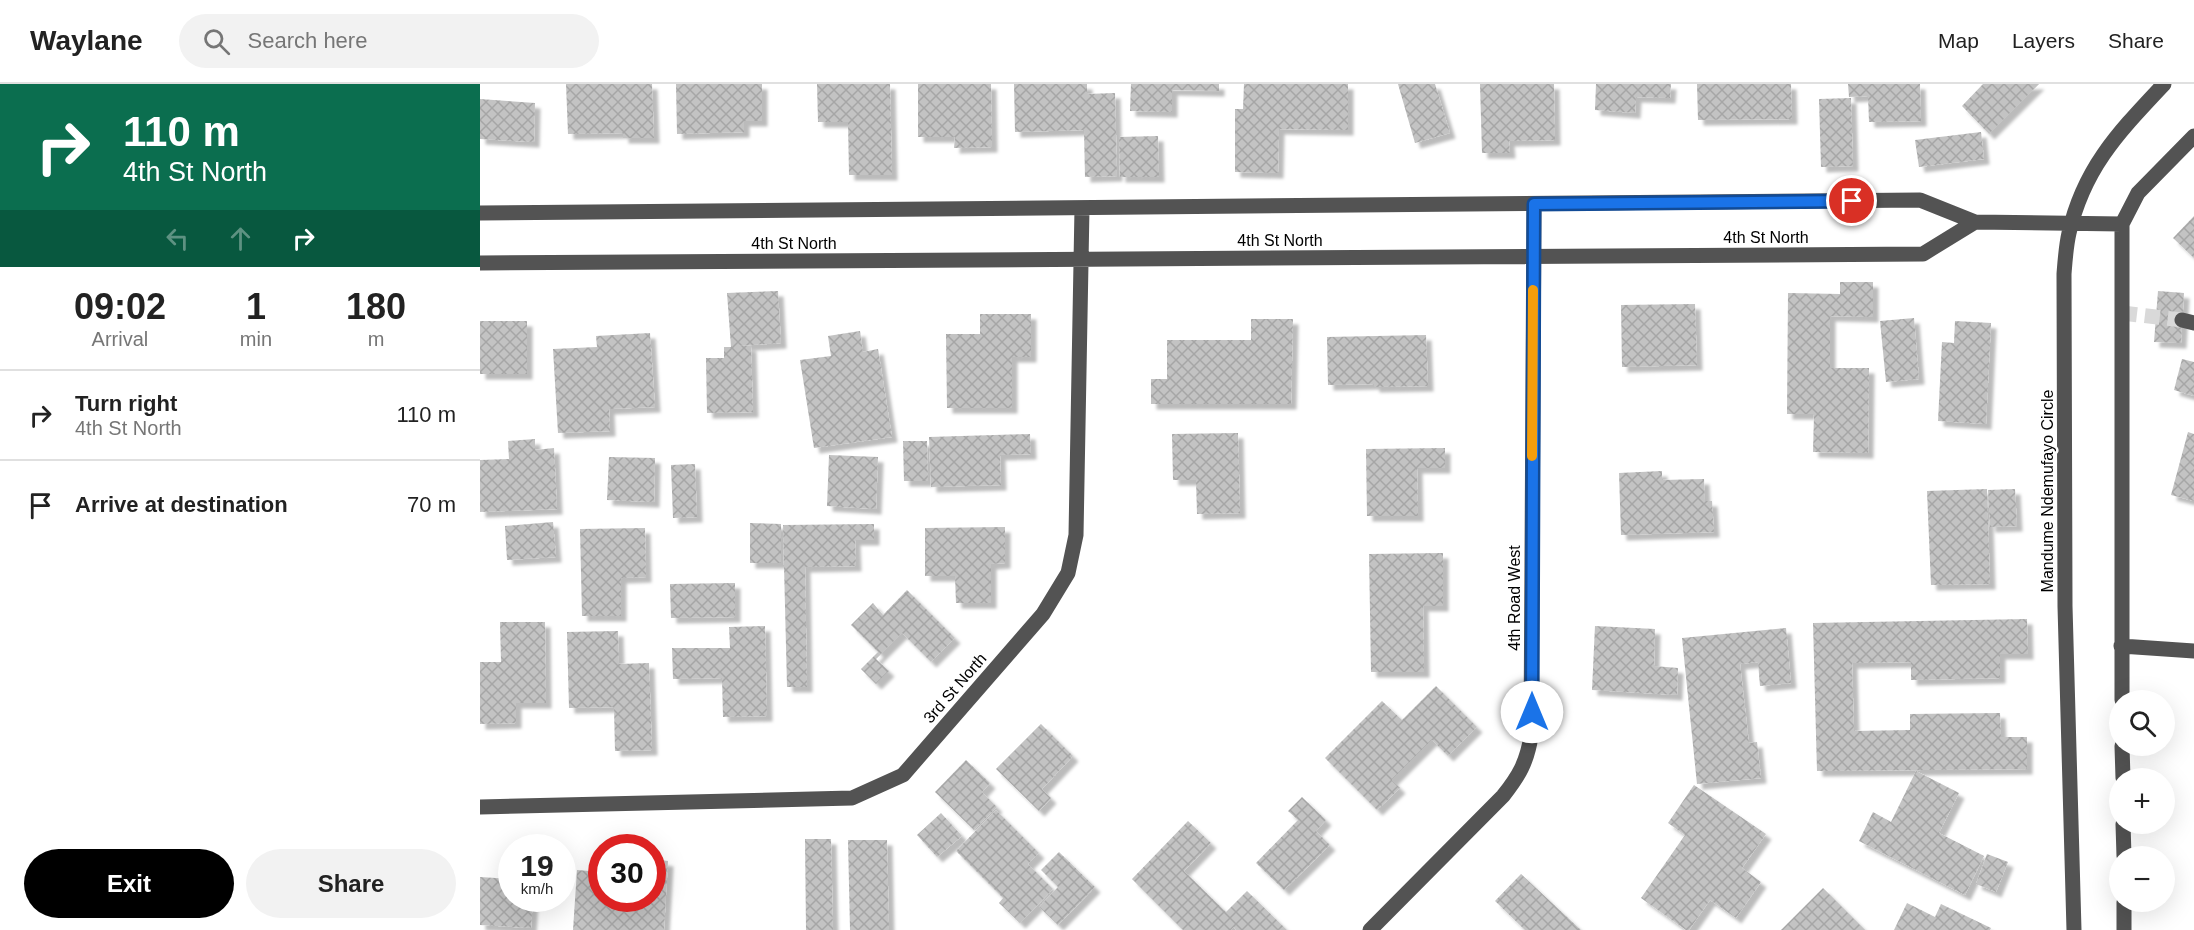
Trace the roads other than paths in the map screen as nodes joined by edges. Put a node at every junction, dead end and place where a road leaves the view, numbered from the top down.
1 (2164, 84) edge
2 (2194, 136) edge
3 (1534, 204) junction
4 (1082, 208) junction
5 (480, 213) edge
6 (1975, 222) junction
7 (2072, 222) junction
8 (2122, 224) junction
9 (1533, 257) junction
10 (1080, 260) junction
11 (480, 263) edge
12 (2121, 646) junction
13 (2194, 651) edge
14 (2122, 690) edge
15 (480, 807) edge
16 (2124, 912) edge
17 (1370, 930) edge
18 (2074, 930) edge
19 (2124, 930) edge

1 - 7 street, Mandume Ndemufayo Circle
2 - 8 street
3 - 4 street, 4th St North
3 - 6 street, 4th St North
3 - 9 street, 4th Road West
4 - 5 street, 4th St North
4 - 10 street, 3rd St North
6 - 7 street
6 - 9 street, 4th St North
7 - 8 street
7 - 18 street, Mandume Ndemufayo Circle
8 - 12 street
9 - 10 street, 4th St North
9 - 17 street, 4th Road West
10 - 11 street, 4th St North
10 - 15 street, 3rd St North
12 - 13 street
12 - 14 street
16 - 19 street

